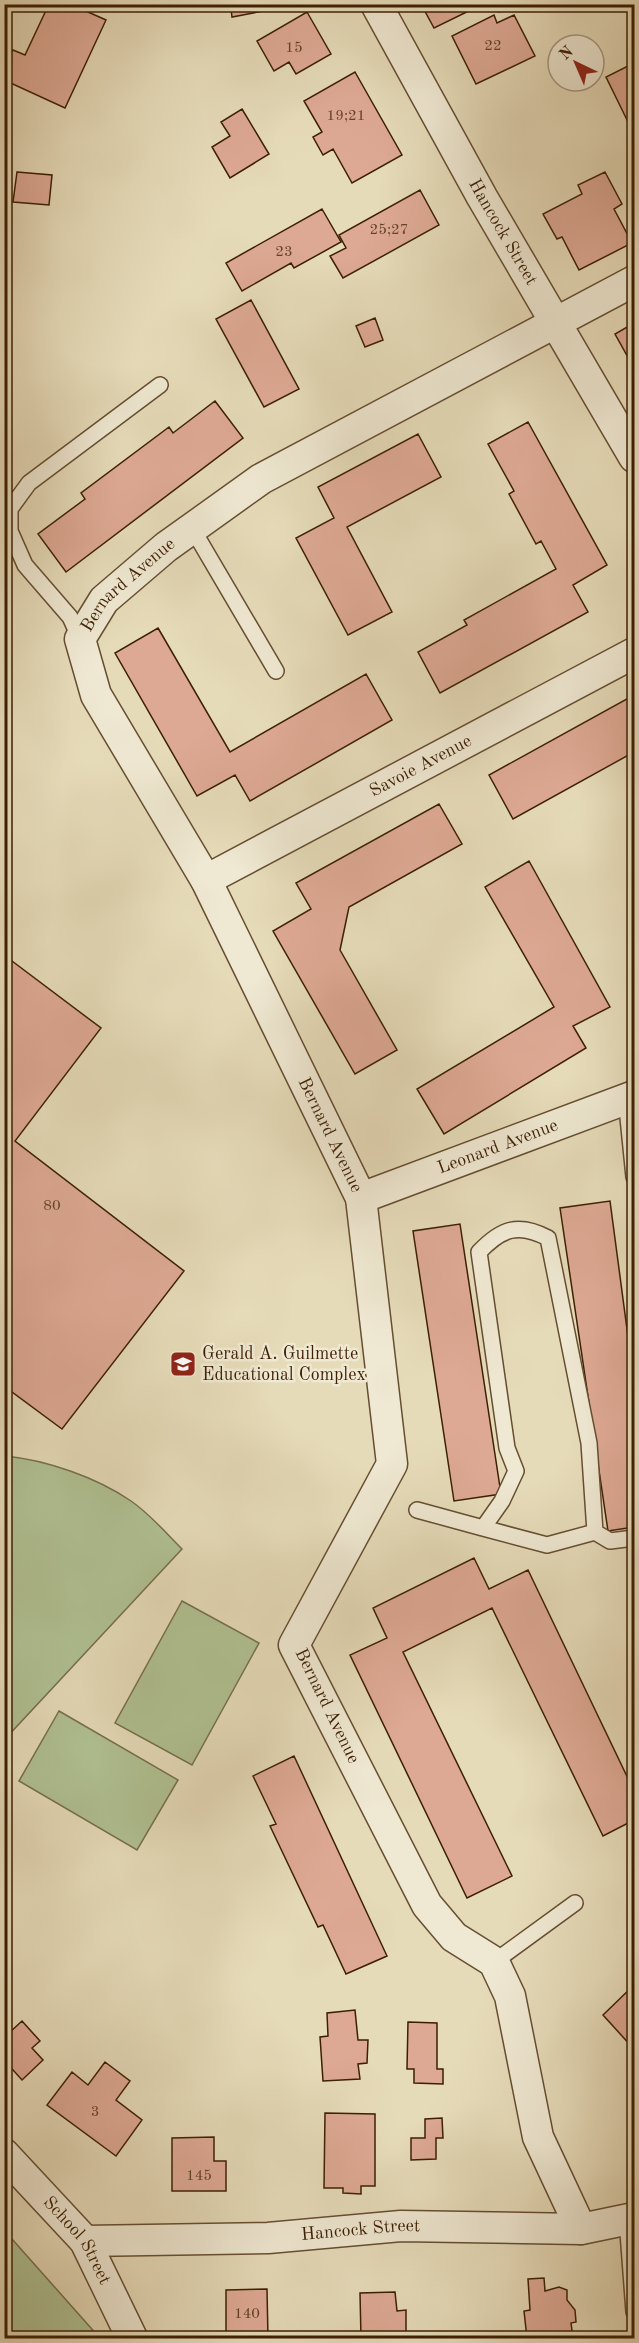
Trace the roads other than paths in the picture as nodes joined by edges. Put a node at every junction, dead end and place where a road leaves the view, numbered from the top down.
1 (376, 4) edge
2 (634, 280) edge
3 (555, 322) junction
4 (160, 385) dead end
5 (634, 457) edge
6 (192, 528) junction
7 (80, 639) junction
8 (634, 653) edge
9 (276, 671) dead end
10 (206, 880) junction
11 (630, 1097) edge
12 (634, 1177) edge
13 (361, 1198) junction
14 (417, 1510) dead end
15 (483, 1528) junction
16 (595, 1532) junction
17 (634, 1538) edge
18 (575, 1904) dead end
19 (494, 1962) junction
20 (4, 2154) edge
21 (631, 2218) edge
22 (581, 2229) junction
23 (85, 2241) junction
24 (634, 2312) edge
25 (132, 2338) edge

1 - 3 street, Hancock Street
2 - 3 street, Bernard Avenue
3 - 5 street, Hancock Street
3 - 6 street, Bernard Avenue
4 - 7 lane
6 - 7 street, Bernard Avenue
6 - 9 lane
7 - 10 street, Bernard Avenue
8 - 10 street, Savoie Avenue
10 - 13 street, Bernard Avenue
11 - 12 lane
11 - 13 street, Leonard Avenue
13 - 19 street, Bernard Avenue
14 - 15 lane
15 - 16 lane
15 - 16 lane
16 - 17 lane
18 - 19 lane
19 - 22 street
20 - 23 street, School Street
21 - 22 street, Hancock Street
21 - 24 lane
22 - 23 street, Hancock Street
23 - 25 street, School Street

